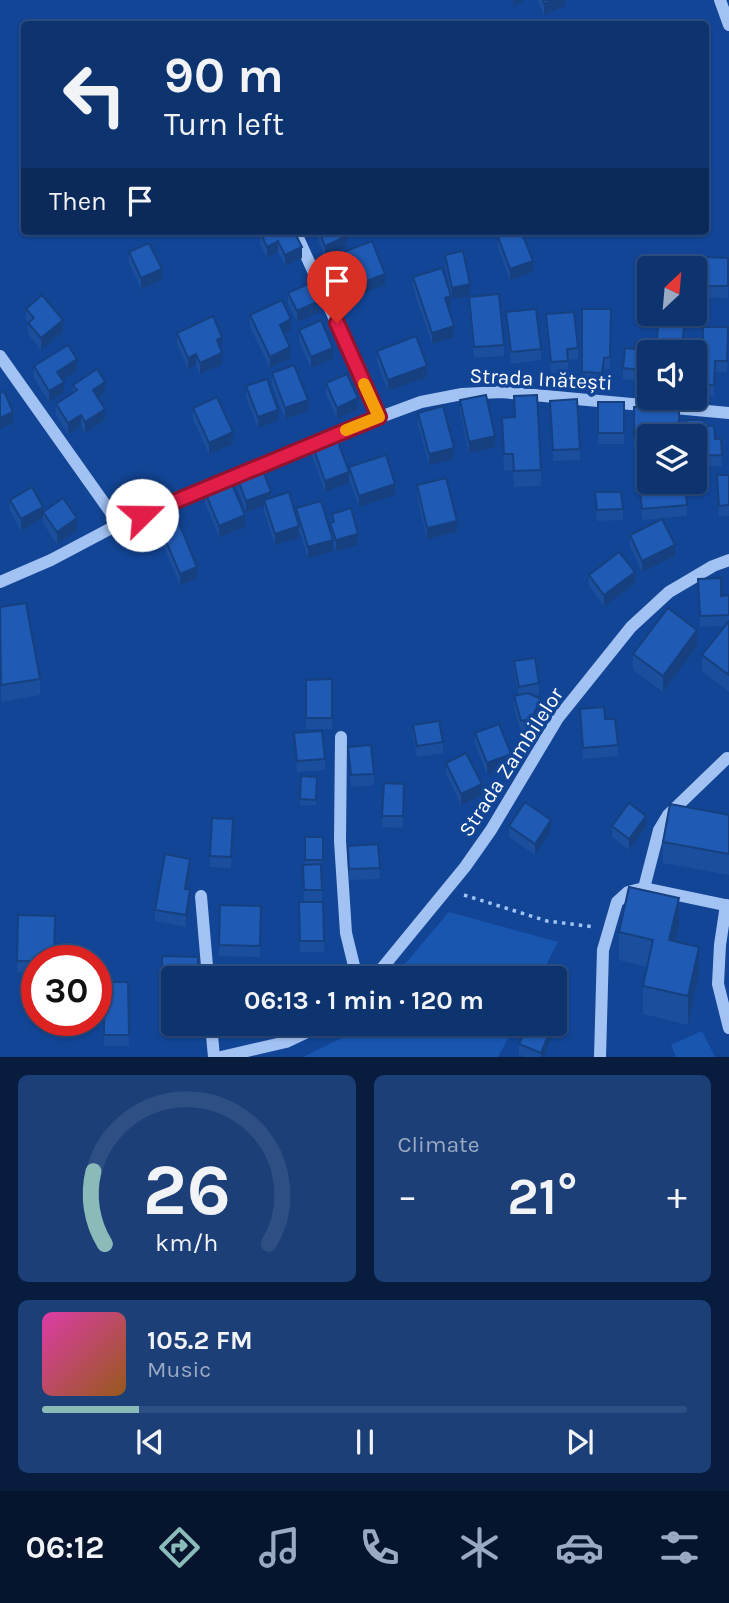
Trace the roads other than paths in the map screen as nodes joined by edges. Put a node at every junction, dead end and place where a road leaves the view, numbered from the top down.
1 (720, 0) edge
2 (729, 25) edge
3 (297, 235) edge
4 (0, 356) edge
5 (729, 413) edge
6 (379, 417) junction
7 (119, 524) junction
8 (729, 560) edge
9 (0, 582) edge
10 (341, 737) dead end
11 (727, 758) edge
12 (644, 888) junction
13 (201, 896) dead end
14 (728, 906) edge
15 (207, 966) edge
16 (354, 966) edge
17 (384, 966) edge
18 (729, 1028) edge
19 (212, 1036) edge
20 (299, 1036) edge
21 (214, 1057) edge
22 (221, 1057) edge
23 (600, 1057) edge

1 - 2 street
3 - 6 street
4 - 7 street
5 - 6 street, Strada Inătești
6 - 7 street, Strada Inătești
7 - 9 street, Strada Inătești
8 - 17 street, Strada Zambilelor
10 - 16 street
11 - 12 street
12 - 14 street
12 - 23 street
13 - 15 street
14 - 18 street
19 - 21 street
20 - 22 street

